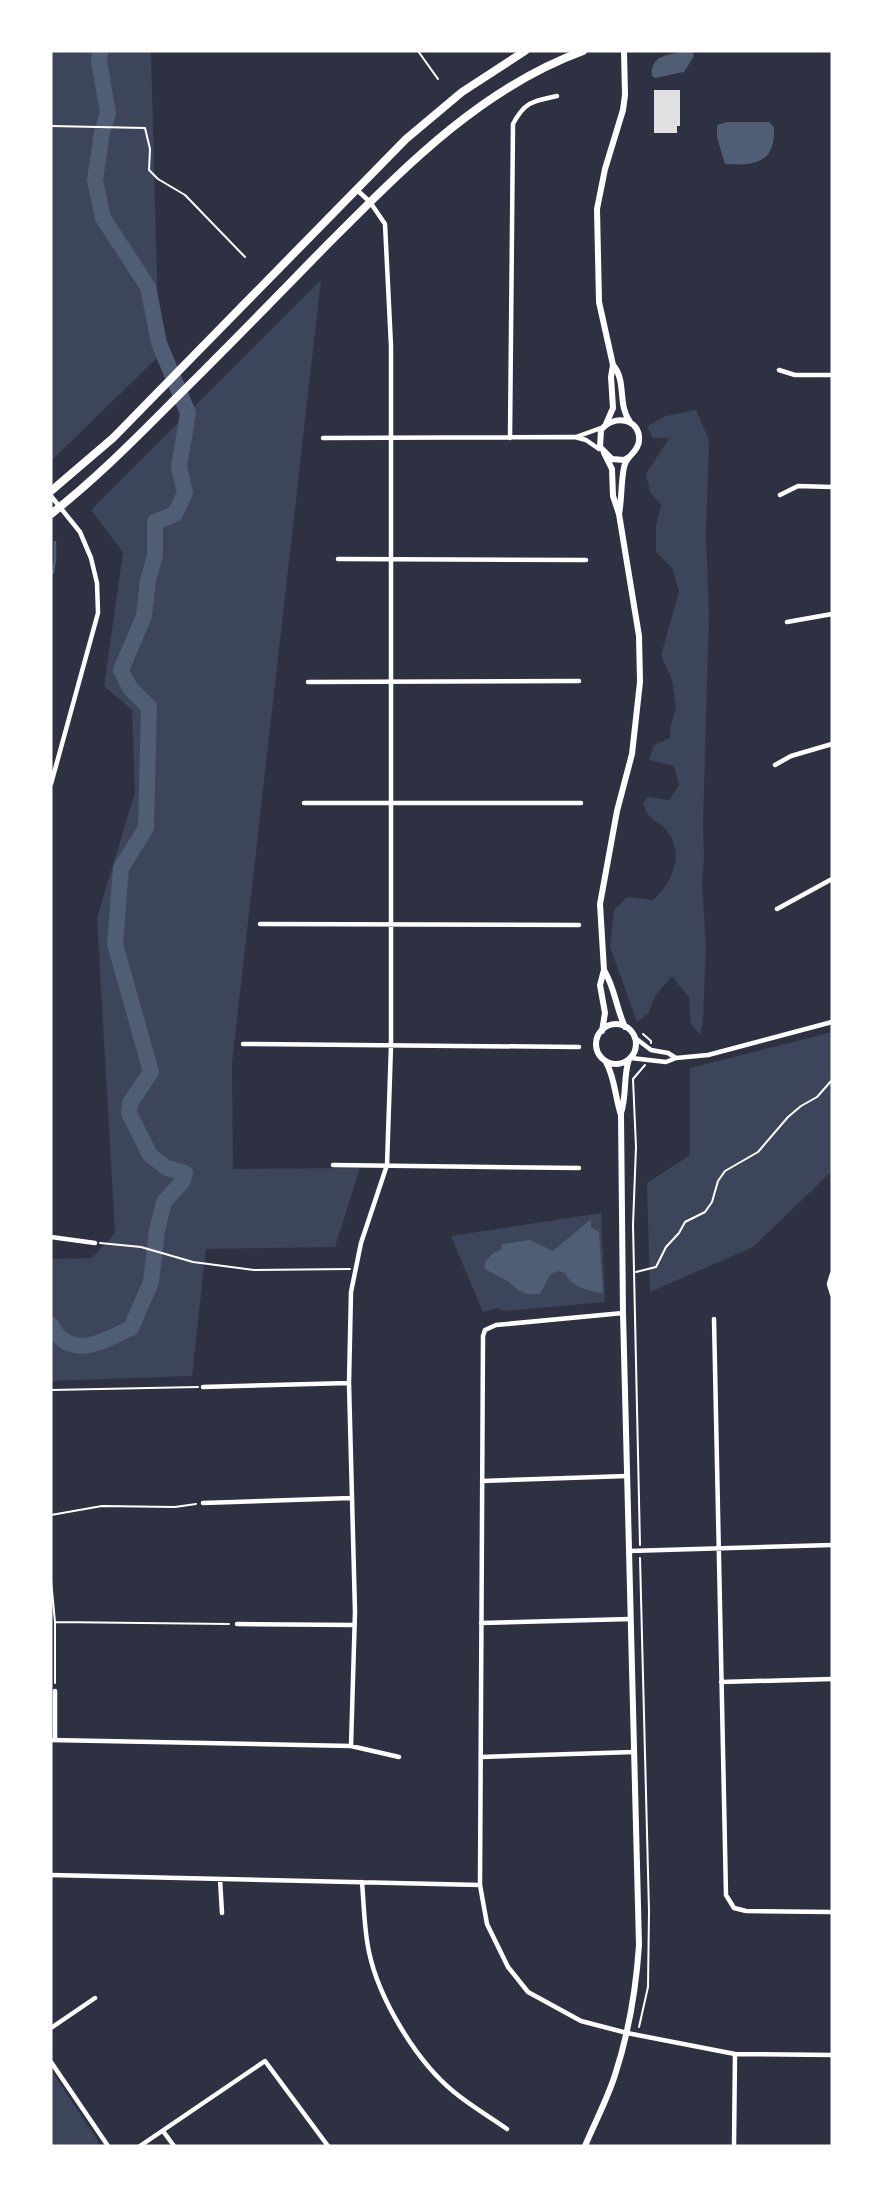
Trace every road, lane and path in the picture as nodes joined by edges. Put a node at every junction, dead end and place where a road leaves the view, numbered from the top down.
1 (418, 51) edge
2 (525, 51) edge
3 (583, 51) edge
4 (624, 51) edge
5 (438, 79) dead end
6 (557, 96) dead end
7 (51, 126) edge
8 (357, 190) junction
9 (370, 202) junction
10 (245, 257) dead end
11 (613, 365) junction
12 (779, 370) dead end
13 (832, 375) edge
14 (605, 424) junction
15 (633, 425) junction
16 (323, 438) dead end
17 (391, 438) junction
18 (510, 438) junction
19 (575, 438) junction
20 (603, 453) junction
21 (629, 457) junction
22 (832, 487) edge
23 (51, 494) edge
24 (780, 495) dead end
25 (60, 507) junction
26 (51, 514) edge
27 (619, 514) junction
28 (338, 559) dead end
29 (391, 559) junction
30 (586, 560) dead end
31 (832, 614) edge
32 (787, 622) dead end
33 (579, 681) dead end
34 (308, 682) dead end
35 (390, 682) junction
36 (832, 744) edge
37 (775, 765) dead end
38 (51, 783) edge
39 (304, 803) dead end
40 (390, 803) junction
41 (581, 803) dead end
42 (832, 879) edge
43 (777, 908) dead end
44 (260, 924) dead end
45 (391, 924) junction
46 (579, 925) dead end
47 (604, 970) junction
48 (832, 1022) edge
49 (625, 1027) junction
50 (601, 1031) junction
51 (634, 1037) junction
52 (243, 1044) dead end
53 (391, 1046) junction
54 (579, 1047) dead end
55 (676, 1058) junction
56 (630, 1059) junction
57 (646, 1060) junction
58 (606, 1062) junction
59 (832, 1080) edge
60 (621, 1115) junction
61 (333, 1165) dead end
62 (387, 1165) junction
63 (579, 1168) dead end
64 (51, 1237) edge
65 (95, 1243) joint
66 (357, 1269) junction
67 (635, 1272) junction
68 (832, 1274) edge
69 (832, 1294) edge
70 (622, 1313) junction
71 (714, 1319) dead end
72 (349, 1383) junction
73 (202, 1387) joint
74 (51, 1390) edge
75 (627, 1476) junction
76 (482, 1481) junction
77 (351, 1498) junction
78 (203, 1503) joint
79 (51, 1514) edge
80 (832, 1545) edge
81 (719, 1550) junction
82 (629, 1551) junction
83 (640, 1551) junction
84 (51, 1580) edge
85 (631, 1619) junction
86 (55, 1622) junction
87 (481, 1623) junction
88 (237, 1625) joint
89 (354, 1625) junction
90 (832, 1679) edge
91 (721, 1682) junction
92 (55, 1691) joint
93 (53, 1740) edge
94 (351, 1746) junction
95 (635, 1752) junction
96 (399, 1757) dead end
97 (481, 1757) junction
98 (51, 1875) edge
99 (220, 1879) junction
100 (362, 1882) junction
101 (480, 1885) junction
102 (832, 1912) edge
103 (222, 1913) dead end
104 (95, 1998) dead end
105 (51, 2028) edge
106 (627, 2033) junction
107 (637, 2035) junction
108 (735, 2054) junction
109 (832, 2055) edge
110 (51, 2062) edge
111 (507, 2129) dead end
112 (163, 2131) junction
113 (108, 2146) edge
114 (140, 2146) edge
115 (174, 2146) edge
116 (328, 2146) edge
117 (585, 2146) edge
118 (734, 2146) edge

1 - 5 path
2 - 8 main road
3 - 9 main road
4 - 11 street
6 - 18 street
7 - 10 path
8 - 9 street
8 - 23 main road
9 - 17 street
9 - 25 main road
11 - 14 street
11 - 15 street
12 - 13 street
14 - 15 street
14 - 19 street
14 - 20 street
15 - 21 street
16 - 17 street
17 - 18 street
17 - 29 street
18 - 19 street
19 - 20 street
20 - 21 street
20 - 27 street
21 - 27 street
22 - 24 street
23 - 25 street
25 - 26 main road
25 - 38 street
27 - 47 street
28 - 29 street
29 - 30 street
29 - 35 street
31 - 32 street
33 - 35 street
34 - 35 street
35 - 40 street
36 - 37 street
39 - 40 street
40 - 41 street
40 - 45 street
42 - 43 street
44 - 45 street
45 - 46 street
45 - 53 street
47 - 49 street
47 - 50 street
48 - 55 street
49 - 50 street
49 - 51 street
50 - 58 street
51 - 55 street
51 - 56 street
52 - 53 street
53 - 54 street
53 - 62 street
55 - 57 street
56 - 57 street
56 - 58 street
56 - 60 street
57 - 67 path
58 - 60 street
59 - 67 path
60 - 70 street
61 - 62 street
62 - 63 street
62 - 66 street
64 - 65 street
65 - 66 path
66 - 72 street
67 - 83 path
68 - 69 street
70 - 75 street
70 - 76 street
71 - 81 street
72 - 73 street
72 - 77 street
73 - 74 path
75 - 76 street
75 - 82 street
76 - 87 street
77 - 78 street
77 - 89 street
78 - 79 path
80 - 81 street
81 - 83 street
81 - 91 street
82 - 83 street
82 - 85 street
83 - 107 path
84 - 86 path
85 - 87 street
85 - 95 street
86 - 88 path
86 - 92 path
87 - 97 street
88 - 89 street
89 - 94 street
90 - 91 street
91 - 102 street
92 - 93 street
93 - 94 street
94 - 96 street
95 - 97 street
95 - 106 street
97 - 101 street
98 - 99 street
99 - 100 street
99 - 103 street
100 - 101 street
100 - 111 street
101 - 106 street
104 - 105 street
106 - 107 street
106 - 117 street
107 - 108 street
108 - 109 street
108 - 118 street
110 - 113 street
112 - 114 street
112 - 115 street
112 - 116 street

